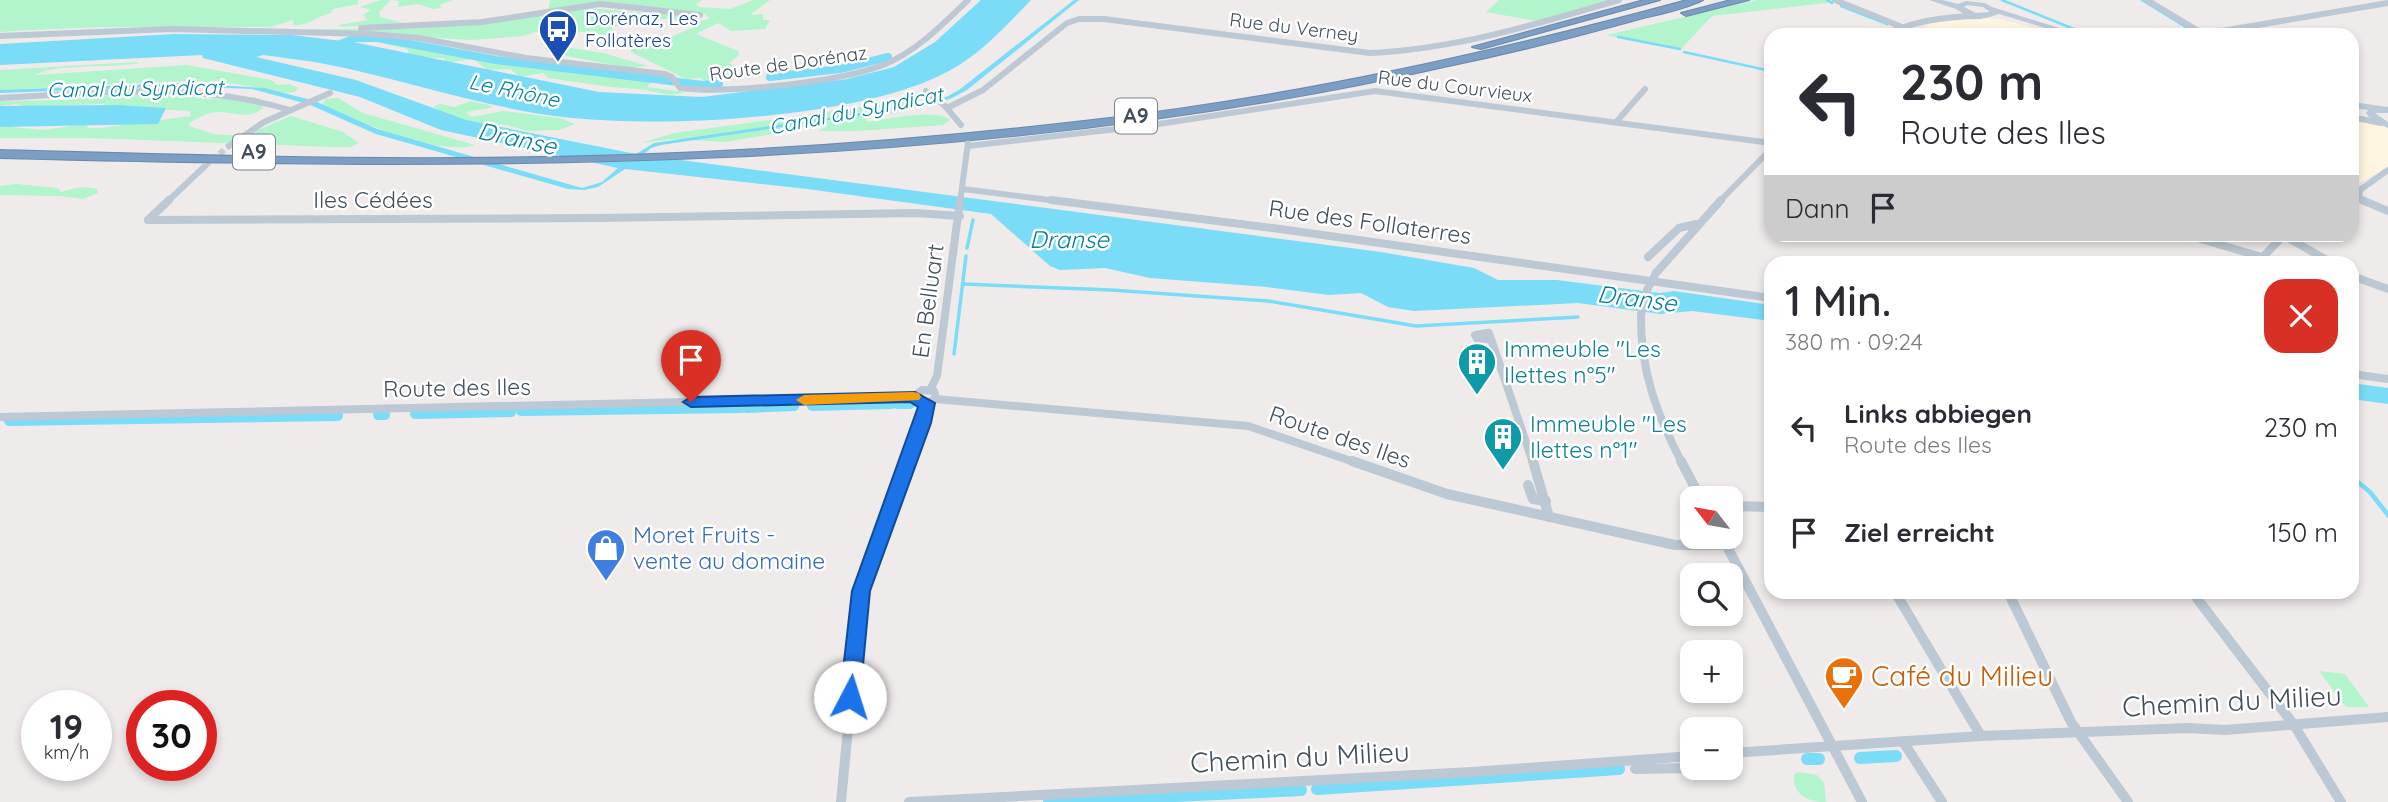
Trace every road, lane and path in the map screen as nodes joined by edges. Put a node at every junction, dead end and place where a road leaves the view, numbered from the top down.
1 (968, 0) edge
2 (1619, 0) edge
3 (1655, 0) edge
4 (1679, 0) edge
5 (1698, 0) edge
6 (1744, 0) edge
7 (1835, 0) edge
8 (1933, 0) edge
9 (1948, 0) edge
10 (2147, 0) edge
11 (1969, 3) junction
12 (2388, 3) edge
13 (1958, 11) junction
14 (1987, 13) junction
15 (700, 15) dead end
16 (1902, 27) joint
17 (2050, 28) edge
18 (2193, 28) edge
19 (2245, 28) edge
20 (276, 31) junction
21 (0, 37) edge
22 (1437, 66) junction
23 (1362, 75) junction
24 (1645, 89) dead end
25 (926, 91) dead end
26 (330, 93) dead end
27 (0, 98) edge
28 (945, 106) junction
29 (2359, 108) edge
30 (293, 109) junction
31 (2380, 112) edge
32 (2359, 116) edge
33 (2359, 118) edge
34 (1617, 121) junction
35 (2387, 124) edge
36 (961, 125) dead end
37 (1764, 141) edge
38 (229, 146) tunnel mouth
39 (0, 147) edge
40 (0, 154) edge
41 (1764, 156) edge
42 (505, 158) junction
43 (205, 166) tunnel mouth
44 (2388, 170) edge
45 (963, 191) junction
46 (2359, 192) edge
47 (2359, 200) edge
48 (2388, 211) edge
49 (960, 214) junction
50 (1698, 223) junction
51 (2207, 242) edge
52 (2278, 242) edge
53 (2297, 242) edge
54 (2248, 256) edge
55 (2264, 256) edge
56 (2320, 256) edge
57 (1648, 257) dead end
58 (2359, 279) edge
59 (2388, 289) edge
60 (1764, 297) edge
61 (1481, 346) dead end
62 (2359, 375) edge
63 (2388, 379) edge
64 (915, 397) joint
65 (931, 397) junction
66 (0, 417) edge
67 (1528, 485) dead end
68 (1695, 486) edge
69 (1546, 501) junction
70 (1743, 506) edge
71 (1764, 507) edge
72 (1549, 517) junction
73 (1680, 545) edge
74 (1729, 550) edge
75 (1899, 599) edge
76 (2012, 599) edge
77 (2197, 599) edge
78 (2388, 718) edge
79 (2294, 725) junction
80 (2079, 733) junction
81 (1981, 736) junction
82 (1905, 743) junction
83 (1834, 745) junction
84 (1743, 752) edge
85 (1680, 757) edge
86 (1680, 768) edge
87 (1635, 769) dead end
88 (1022, 800) edge
89 (841, 802) edge
90 (909, 802) edge
91 (1862, 802) edge
92 (1942, 802) edge
93 (2128, 802) edge
94 (2341, 802) edge

1 - 20 street, Route de Dorénaz
2 - 28 street, Rue du Verney
3 - 23 highway
4 - 23 highway, A9
5 - 22 highway, A9
6 - 22 highway
7 - 16 street
8 - 13 main road
9 - 11 main road
10 - 18 street
11 - 13 main road
11 - 14 main road
12 - 19 street
13 - 14 main road
13 - 16 street
14 - 17 main road
15 - 20 street
20 - 21 street
22 - 42 highway, A9
23 - 42 highway, A9
24 - 34 street
25 - 28 street
26 - 30 street
27 - 30 street
28 - 36 street
29 - 31 main road
30 - 38 street
31 - 32 street
31 - 35 main road
33 - 35 street
34 - 37 street, Rue du Courvieux
34 - 45 street, Rue du Courvieux
39 - 42 highway, A9
40 - 42 highway, A9
41 - 50 street
43 - 49 street, Iles Cédées
44 - 46 street
45 - 49 street, En Belluart
45 - 60 street, Rue des Follaterres
47 - 48 street
49 - 65 street, En Belluart
50 - 57 street
50 - 68 street, bridge
51 - 54 street
52 - 55 street
53 - 56 street
58 - 59 street
61 - 69 street
62 - 63 street
64 - 65 street, Route des Iles
64 - 66 street, Route des Iles
65 - 72 street, Route des Iles
65 - 89 street, En Belluart
67 - 69 street
69 - 72 street
70 - 71 street
72 - 73 street, Route des Iles
74 - 83 street
75 - 81 street
76 - 80 street
77 - 79 street
78 - 79 street, Chemin du Milieu
79 - 80 street, Chemin du Milieu
79 - 94 street
80 - 81 street, Chemin du Milieu
80 - 93 street
81 - 82 street, Chemin du Milieu
82 - 83 street, Chemin du Milieu
82 - 92 street
83 - 84 street, Chemin du Milieu
83 - 91 street
85 - 88 street, Chemin du Milieu
86 - 87 street
88 - 90 street, Chemin du Milieu

